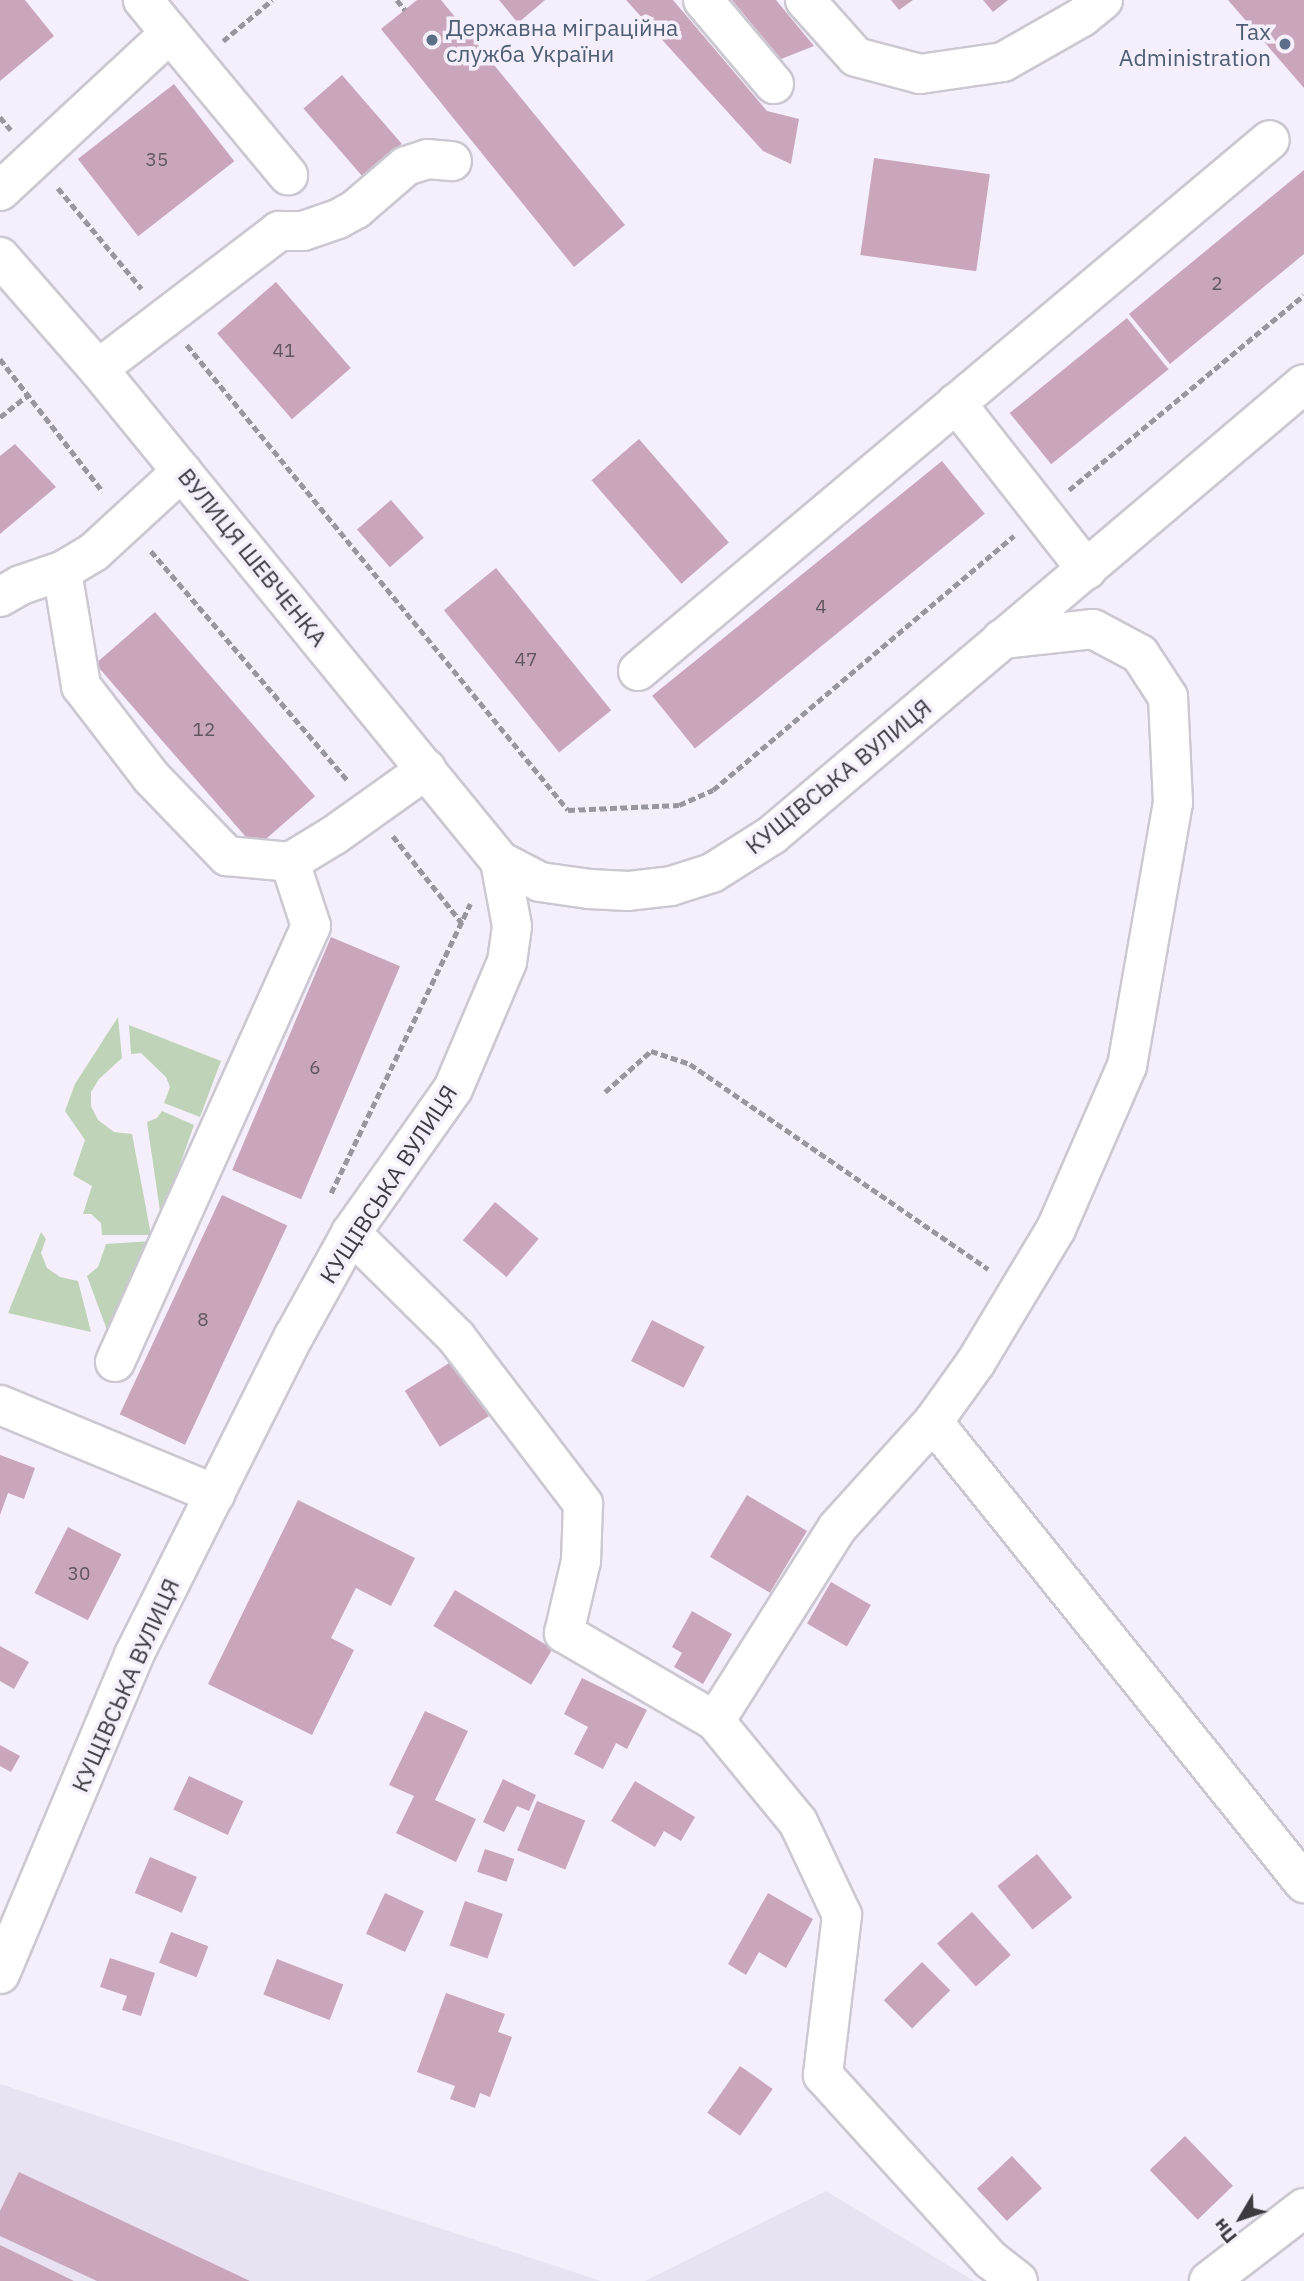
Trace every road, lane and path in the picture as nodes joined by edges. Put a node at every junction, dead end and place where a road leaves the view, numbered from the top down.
1 (143, 0) edge
2 (272, 0) edge
3 (397, 0) edge
4 (702, 0) edge
5 (805, 0) edge
6 (1103, 0) edge
7 (405, 10) dead end
8 (170, 33) junction
9 (196, 64) junction
10 (774, 84) dead end
11 (1270, 140) dead end
12 (33, 158) junction
13 (452, 161) dead end
14 (288, 175) dead end
15 (0, 191) edge
16 (6, 276) edge
17 (1304, 295) edge
18 (164, 317) junction
19 (0, 359) edge
20 (98, 369) junction
21 (1304, 384) edge
22 (27, 395) junction
23 (956, 403) junction
24 (0, 417) edge
25 (182, 471) junction
26 (1042, 512) junction
27 (128, 524) junction
28 (1087, 570) junction
29 (62, 571) junction
30 (0, 597) edge
31 (1002, 639) junction
32 (638, 671) dead end
33 (427, 769) junction
34 (371, 808) junction
35 (500, 861) junction
36 (290, 862) junction
37 (462, 923) junction
38 (605, 1092) dead end
39 (328, 1198) dead end
40 (351, 1233) junction
41 (1020, 1289) junction
42 (115, 1362) dead end
43 (0, 1405) edge
44 (933, 1422) junction
45 (215, 1494) junction
46 (715, 1721) junction
47 (1304, 1883) edge
48 (0, 1974) edge
49 (1304, 2207) edge
50 (1018, 2281) edge
51 (1209, 2281) edge

1 - 8 street
2 - 9 path
3 - 7 path
4 - 10 street
5 - 6 street
8 - 9 street
8 - 12 street
9 - 14 street
11 - 23 street
12 - 15 street
12 - 18 path
13 - 18 street
16 - 20 street, ВУЛИЦЯ ШЕВЧЕНКА
17 - 26 path
18 - 20 street
18 - 26 path
19 - 22 path
20 - 25 street, ВУЛИЦЯ ШЕВЧЕНКА
21 - 28 street, КУЩІВСЬКА ВУЛИЦЯ
22 - 24 path
22 - 27 path
23 - 26 street
23 - 32 street
25 - 27 street
25 - 33 street, ВУЛИЦЯ ШЕВЧЕНКА
26 - 28 street
27 - 29 street
27 - 34 path
28 - 31 street, КУЩІВСЬКА ВУЛИЦЯ
29 - 30 street
29 - 36 street
31 - 35 street, КУЩІВСЬКА ВУЛИЦЯ
31 - 41 street
33 - 34 street
33 - 35 street, ВУЛИЦЯ ШЕВЧЕНКА
34 - 36 street
34 - 37 path
35 - 37 path
35 - 40 street, КУЩІВСЬКА ВУЛИЦЯ
36 - 42 street
37 - 39 path
38 - 41 path
40 - 45 street, КУЩІВСЬКА ВУЛИЦЯ
40 - 46 street
41 - 44 street
43 - 45 street
44 - 46 street
44 - 47 street
45 - 48 street, КУЩІВСЬКА ВУЛИЦЯ
46 - 50 street
49 - 51 street

